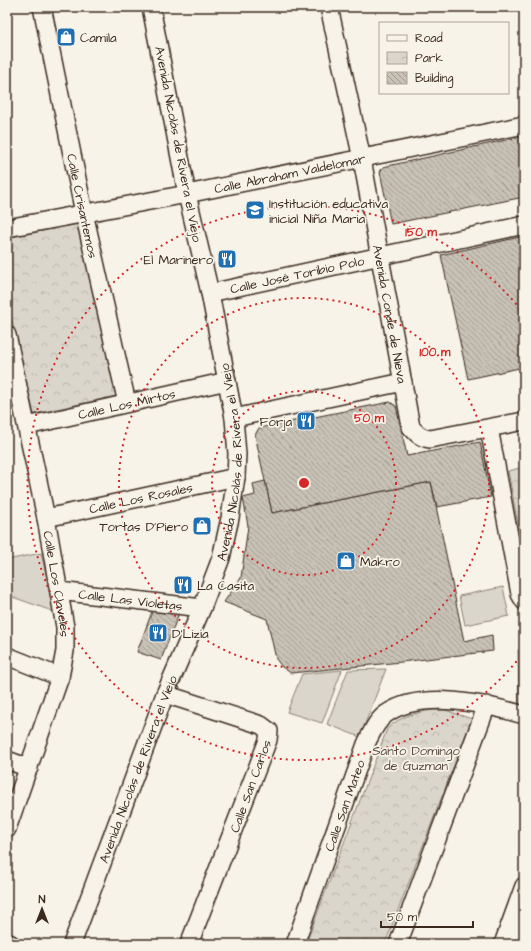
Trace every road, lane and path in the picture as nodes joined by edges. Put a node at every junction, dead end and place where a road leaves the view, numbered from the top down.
1 (42, 7) edge
2 (151, 7) edge
3 (329, 7) edge
4 (524, 125) edge
5 (362, 159) junction
6 (187, 194) junction
7 (84, 213) junction
8 (524, 225) edge
9 (7, 228) edge
10 (380, 256) junction
11 (210, 293) junction
12 (7, 335) edge
13 (227, 381) junction
14 (403, 382) junction
15 (127, 403) junction
16 (234, 418) junction
17 (524, 421) edge
18 (26, 426) junction
19 (489, 428) junction
20 (236, 477) junction
21 (46, 518) junction
22 (59, 591) junction
23 (524, 600) edge
24 (202, 608) junction
25 (7, 656) edge
26 (60, 676) junction
27 (165, 694) junction
28 (487, 705) junction
29 (524, 715) edge
30 (7, 760) edge
31 (29, 768) junction
32 (7, 828) edge
33 (524, 886) edge
34 (524, 927) edge
35 (7, 942) edge
36 (11, 944) edge
37 (72, 944) edge
38 (189, 944) edge
39 (295, 944) edge
40 (398, 944) edge
41 (502, 944) edge
42 (517, 944) edge

1 - 7 street, Calle Crisantemos
2 - 6 street, Avenida Nicolás de Rivera el Viejo
3 - 5 street, Avenida Conde de Nieva
4 - 5 street, Calle Abraham Valdelomar
5 - 6 street, Calle Abraham Valdelomar
5 - 10 street, Avenida Conde de Nieva
6 - 7 street, Calle Abraham Valdelomar
6 - 11 street, Avenida Nicolás de Rivera el Viejo
7 - 9 street, Calle Abraham Valdelomar
7 - 15 street, Calle Crisantemos
8 - 10 street, Calle José Toribio Polo
10 - 11 street, Calle José Toribio Polo
10 - 14 street, Avenida Conde de Nieva
11 - 13 street, Avenida Nicolás de Rivera el Viejo
12 - 18 street, Calle Los Claveles
13 - 15 street, Calle Los Mirtos
13 - 16 street, Avenida Nicolás de Rivera el Viejo
14 - 16 street
14 - 19 street, Avenida Conde de Nieva
15 - 18 street, Calle Los Mirtos
16 - 20 street, Avenida Nicolás de Rivera el Viejo
17 - 19 street
18 - 21 street, Calle Los Claveles
19 - 23 street
20 - 21 street, Calle Los Rosales
20 - 24 street, Avenida Nicolás de Rivera el Viejo
21 - 22 street, Calle Los Claveles
22 - 24 street, Calle Las Violetas
22 - 26 street, Calle Los Claveles
24 - 27 street, Avenida Nicolás de Rivera el Viejo
25 - 26 street
26 - 31 street, Calle Los Claveles
27 - 37 street, Avenida Nicolás de Rivera el Viejo
27 - 38 street, Calle San Carlos
28 - 29 street, Calle San Mateo
28 - 39 street, Calle San Mateo
28 - 40 street
30 - 31 street
31 - 32 street, Calle Los Claveles
33 - 41 street
34 - 42 street
35 - 36 street

